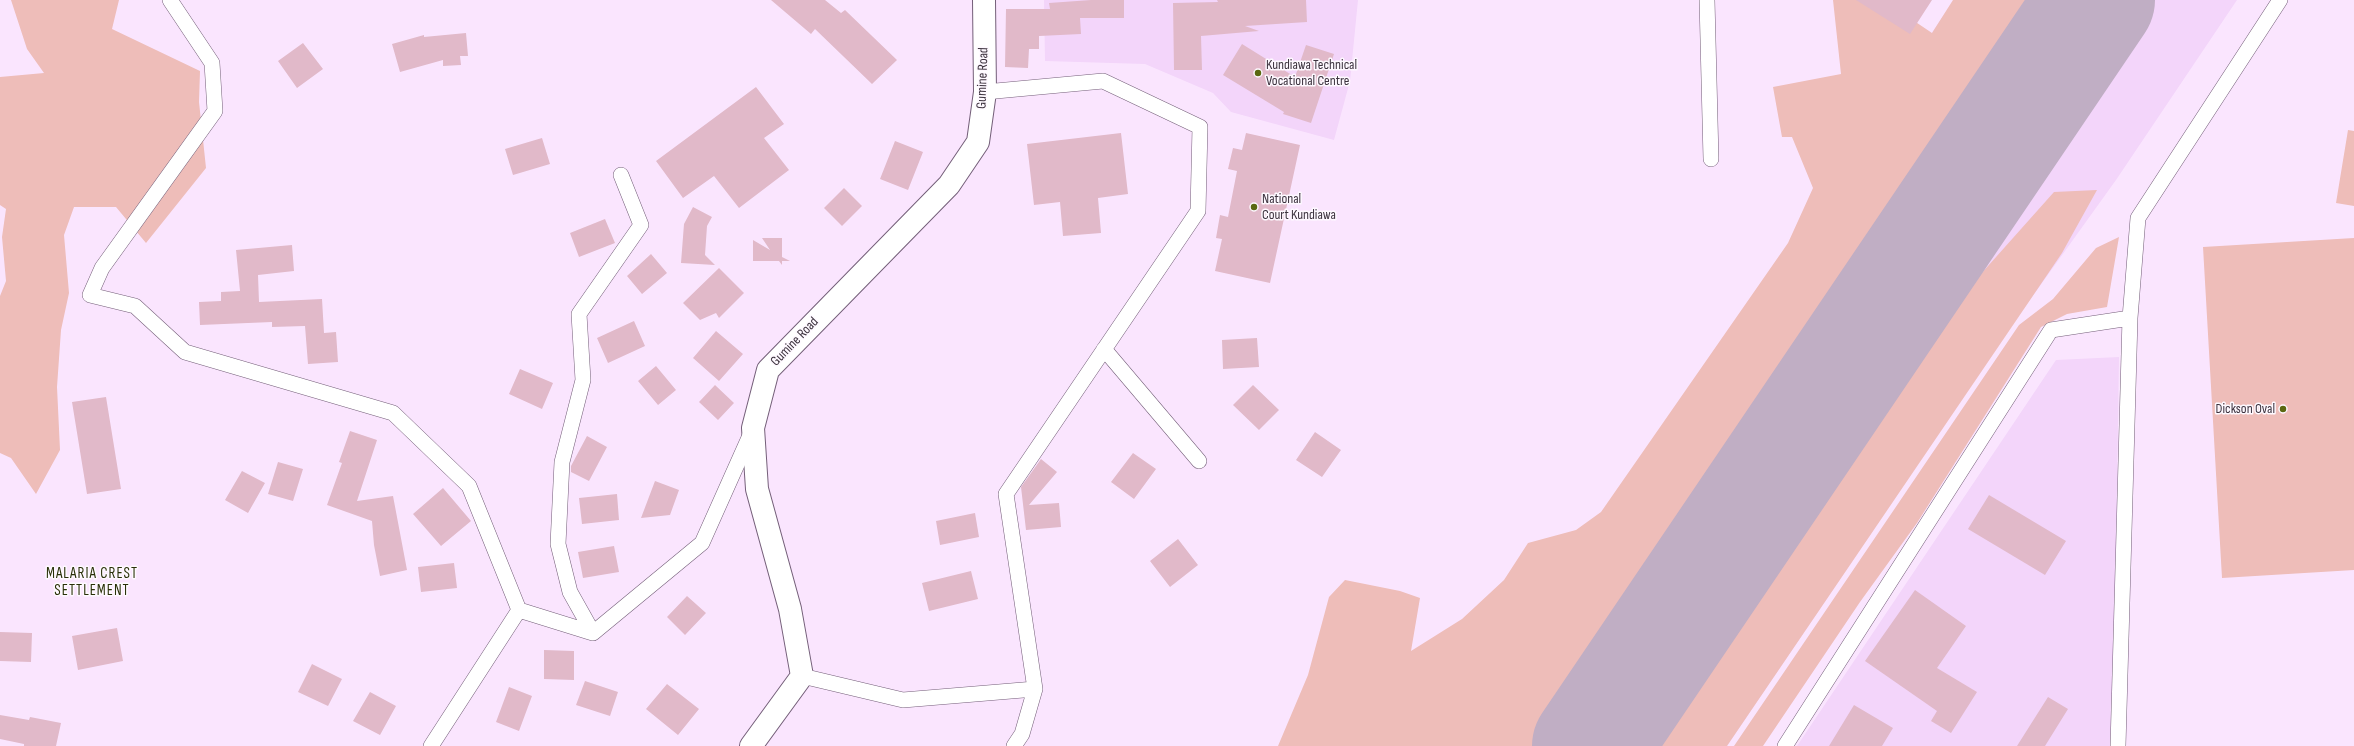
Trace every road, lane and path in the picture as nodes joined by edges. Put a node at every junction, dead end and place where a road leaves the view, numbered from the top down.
1 (170, 0) edge
2 (984, 0) edge
3 (1707, 0) edge
4 (2280, 0) edge
5 (985, 92) junction
6 (1711, 159) dead end
7 (621, 176) dead end
8 (2130, 318) junction
9 (1104, 349) junction
10 (753, 428) junction
11 (1198, 461) dead end
12 (519, 610) junction
13 (593, 634) junction
14 (802, 676) junction
15 (1034, 689) junction
16 (432, 746) edge
17 (751, 746) edge
18 (1014, 746) edge
19 (1785, 746) edge
20 (2118, 746) edge

1 - 12 street
2 - 5 main road, Gumine Road
3 - 6 street
4 - 8 street
5 - 9 street
5 - 10 main road, Gumine Road
7 - 13 street
8 - 19 street
8 - 20 street
9 - 11 street
9 - 15 street
10 - 13 street
10 - 14 main road, Gumine Road
12 - 13 street
12 - 16 street
14 - 15 street
14 - 17 main road
15 - 18 street

